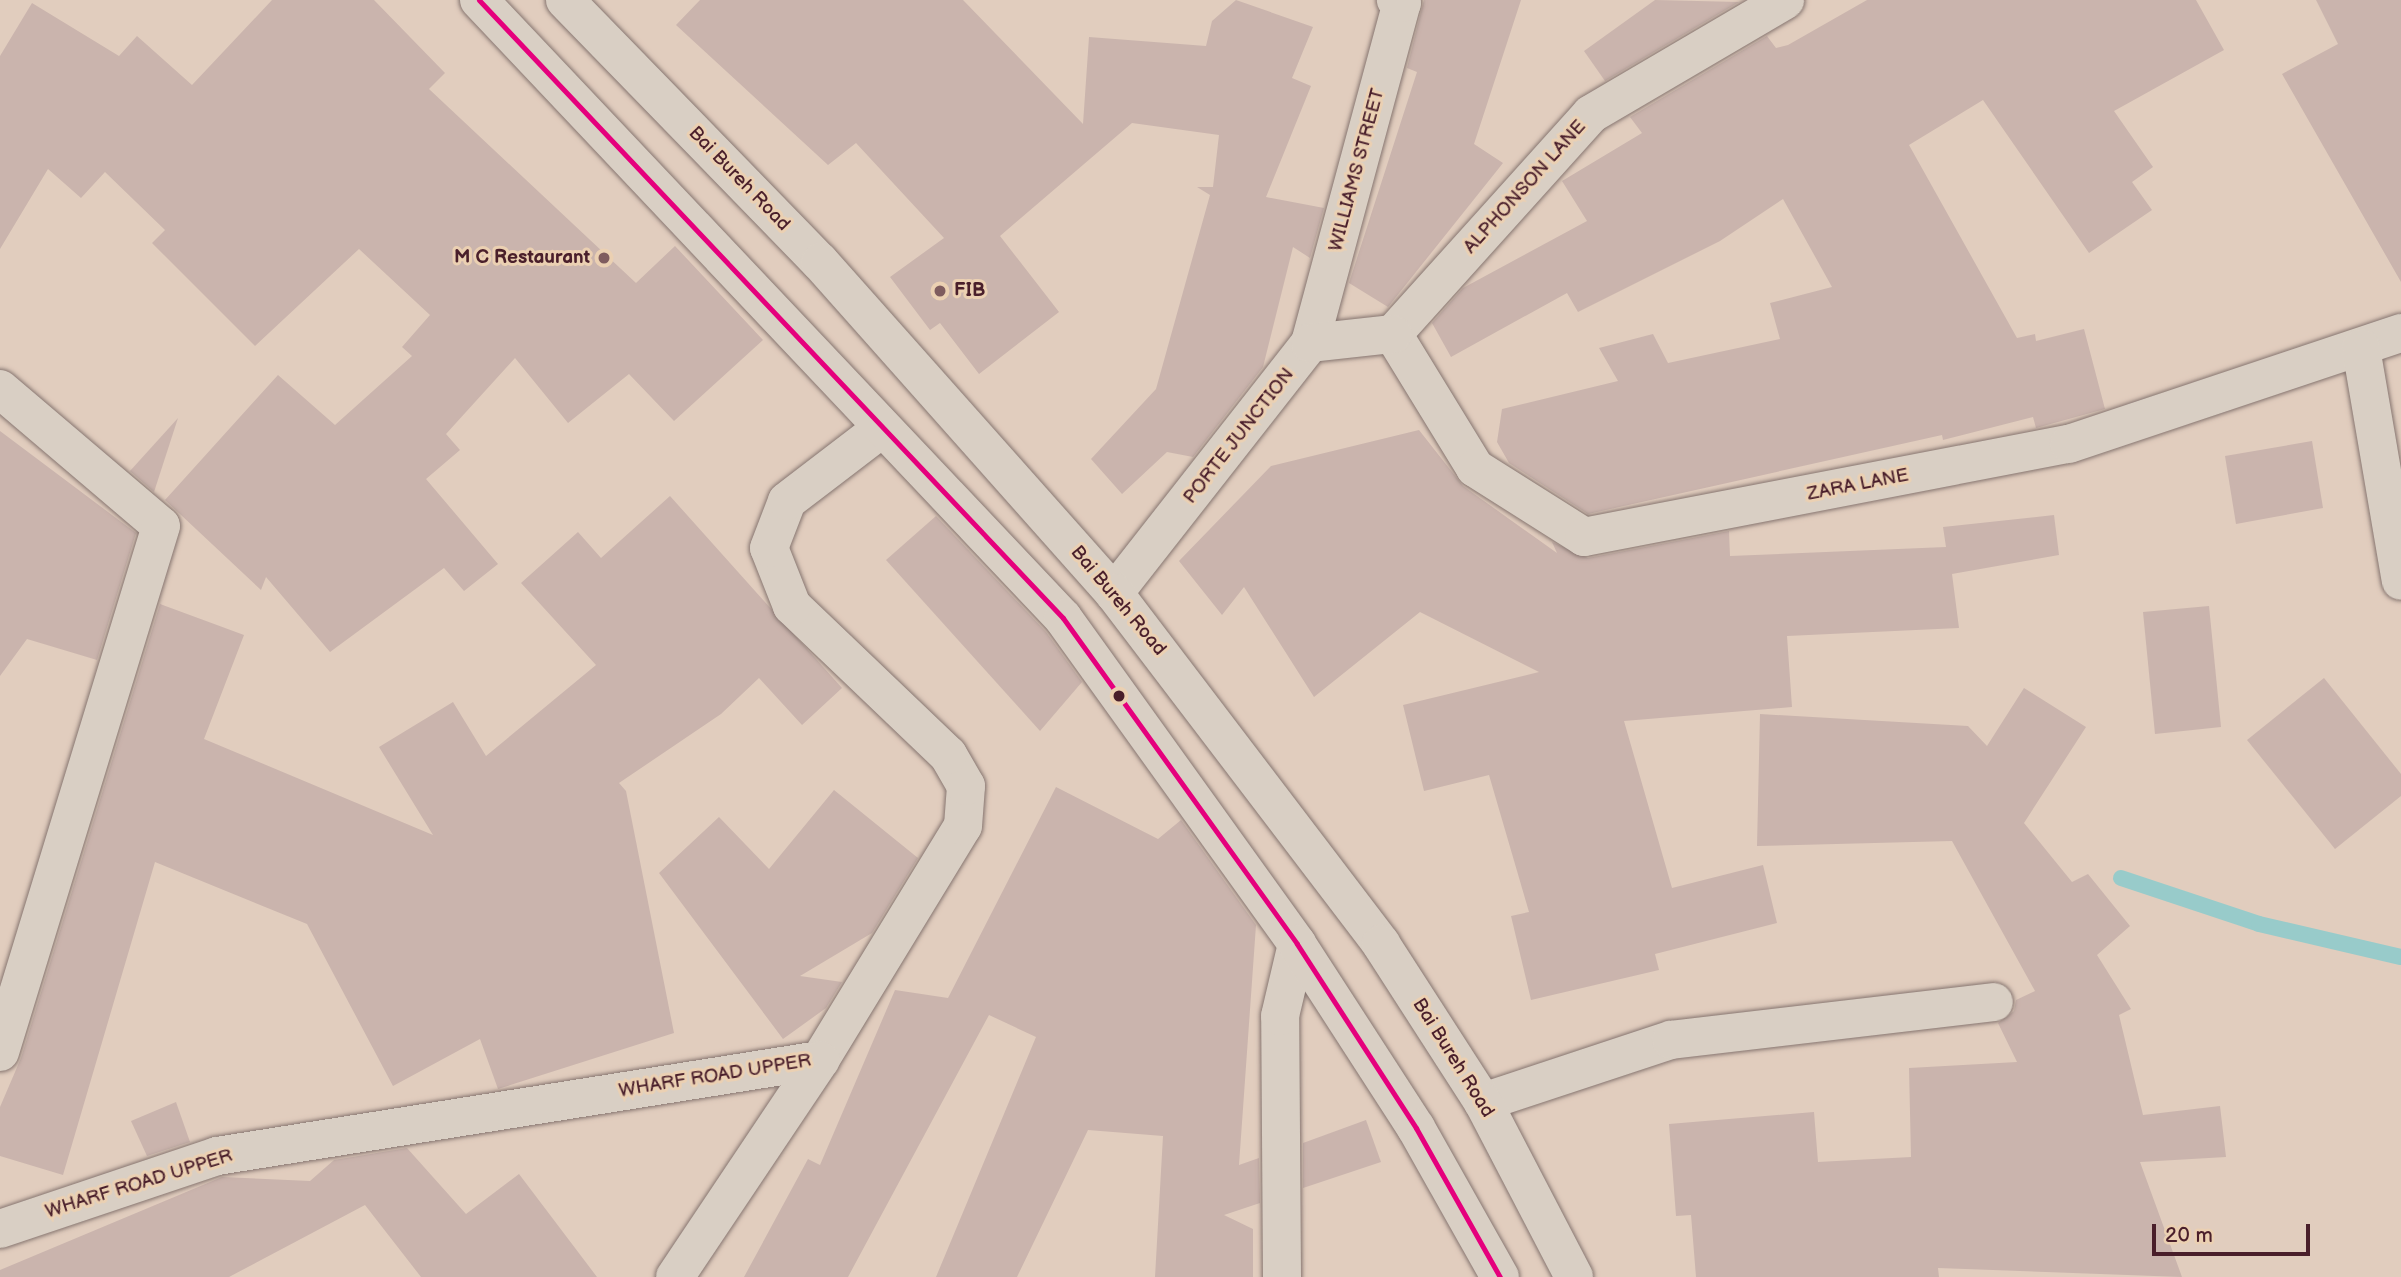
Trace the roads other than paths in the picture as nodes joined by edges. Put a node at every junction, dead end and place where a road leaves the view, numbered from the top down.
1 (479, 0) edge
2 (565, 0) edge
3 (1785, 0) edge
4 (1400, 1) edge
5 (2401, 333) edge
6 (1393, 334) junction
7 (1310, 343) junction
8 (2361, 348) junction
9 (0, 389) edge
10 (880, 430) junction
11 (2401, 581) edge
12 (1114, 593) junction
13 (1297, 944) junction
14 (1994, 1002) dead end
15 (0, 1052) edge
16 (820, 1060) junction
17 (1483, 1102) junction
18 (0, 1228) edge
19 (675, 1277) edge
20 (1282, 1277) edge
21 (1500, 1277) edge
22 (1574, 1277) edge

1 - 10 main road
2 - 12 main road, Bai Bureh Road
3 - 6 main road, ALPHONSON LANE
4 - 7 main road, WILLIAMS STREET
5 - 8 main road, ZARA LANE
6 - 7 main road
6 - 8 main road, ZARA LANE
7 - 12 main road, PORTE JUNCTION
8 - 11 main road
9 - 15 main road
10 - 13 main road
10 - 16 main road, WHARF ROAD UPPER
12 - 17 main road, Bai Bureh Road
13 - 20 main road
13 - 21 main road
14 - 17 main road
16 - 18 main road, WHARF ROAD UPPER
16 - 19 main road
17 - 22 main road, Bai Bureh Road

